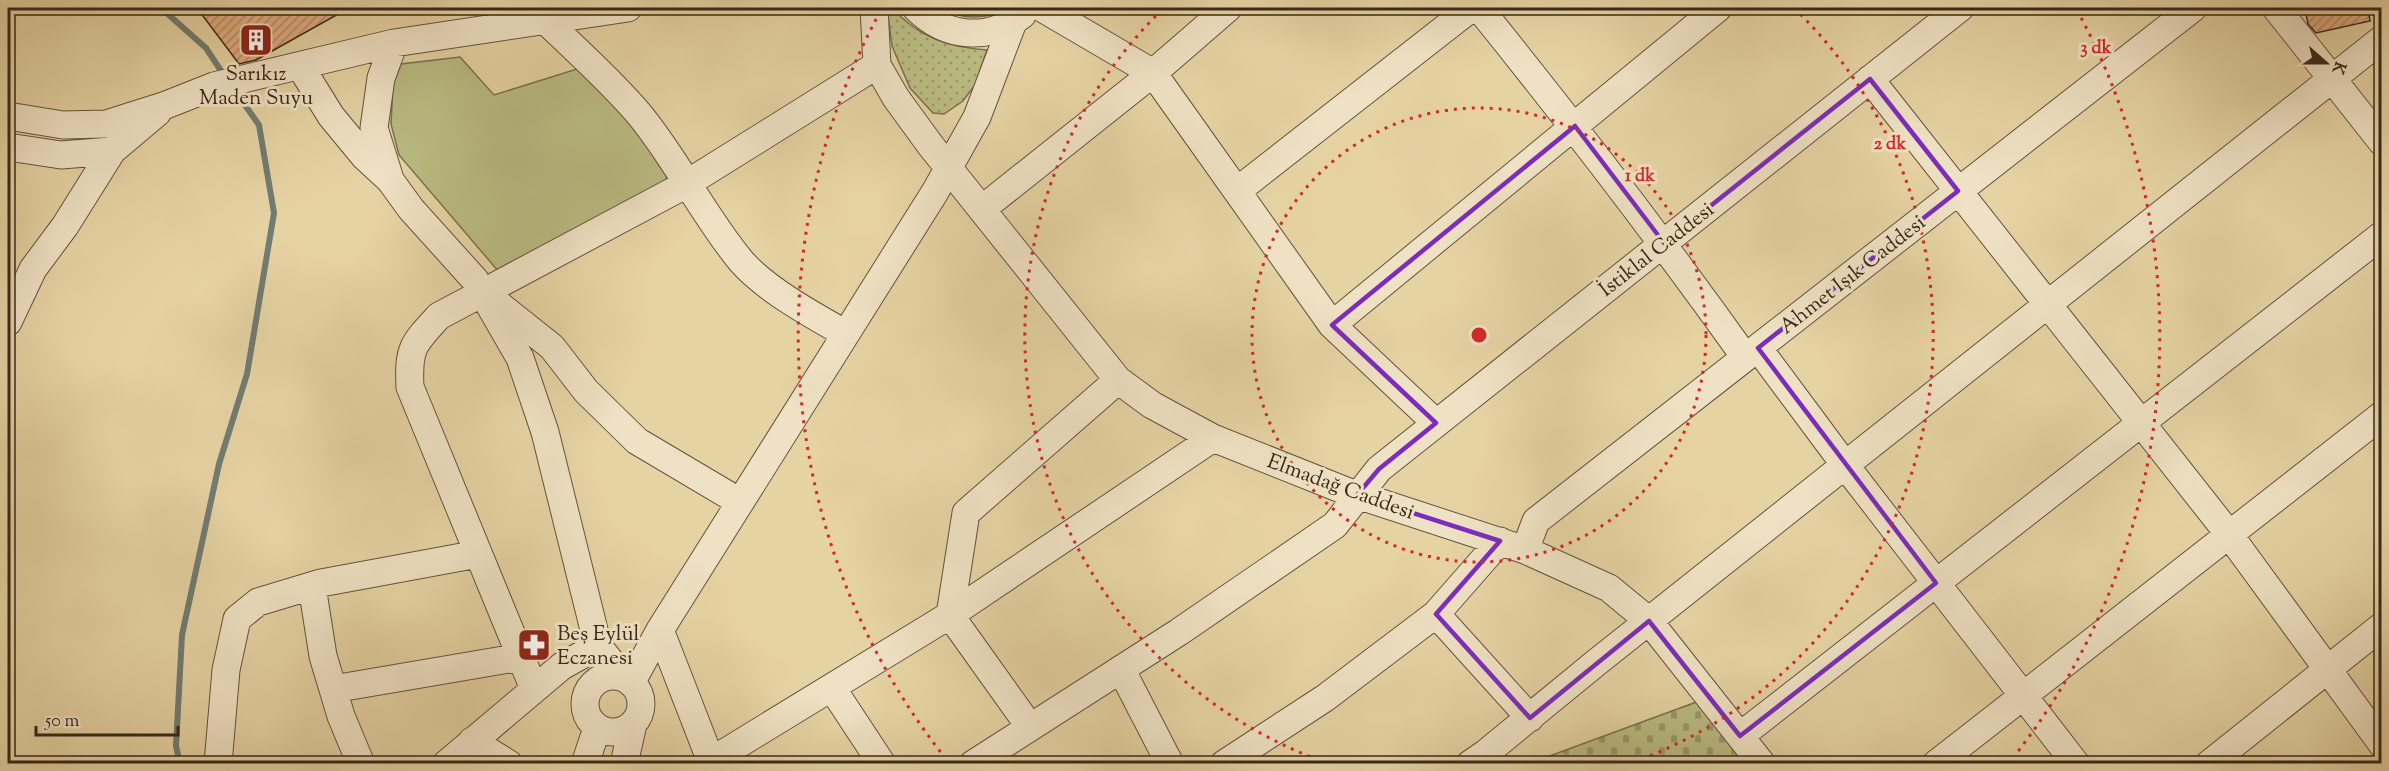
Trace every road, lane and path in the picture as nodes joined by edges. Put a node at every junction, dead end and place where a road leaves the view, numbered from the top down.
1 (628, 8) edge
2 (874, 8) edge
3 (916, 8) edge
4 (1042, 8) edge
5 (1228, 8) edge
6 (1471, 8) edge
7 (1479, 8) edge
8 (1718, 8) edge
9 (1960, 8) edge
10 (2193, 8) edge
11 (2276, 8) edge
12 (1021, 15) edge
13 (545, 20) junction
14 (2382, 39) edge
15 (394, 43) junction
16 (877, 65) junction
17 (300, 66) junction
18 (1153, 73) junction
19 (1870, 79) junction
20 (2332, 79) junction
21 (166, 105) junction
22 (8, 116) edge
23 (1575, 126) junction
24 (2382, 142) edge
25 (8, 147) edge
26 (112, 151) junction
27 (949, 167) junction
28 (390, 180) junction
29 (688, 184) junction
30 (1237, 191) junction
31 (1958, 191) junction
32 (982, 209) junction
33 (2382, 235) edge
34 (1664, 243) junction
35 (482, 292) junction
36 (2048, 305) junction
37 (8, 322) edge
38 (1332, 325) junction
39 (846, 334) junction
40 (1752, 352) junction
41 (1118, 380) junction
42 (2382, 415) edge
43 (1436, 423) junction
44 (2141, 423) junction
45 (1213, 438) junction
46 (1845, 465) junction
47 (1357, 495) junction
48 (741, 502) junction
49 (2228, 533) junction
50 (1512, 545) junction
51 (478, 554) junction
52 (1936, 583) junction
53 (312, 586) junction
54 (1436, 614) junction
55 (950, 615) junction
56 (1649, 621) junction
57 (2382, 626) edge
58 (660, 630) junction
59 (598, 646) junction
60 (521, 657) junction
61 (1121, 669) junction
62 (2327, 669) junction
63 (628, 680) junction
64 (832, 688) junction
65 (333, 689) junction
66 (534, 689) junction
67 (587, 694) junction
68 (2023, 695) junction
69 (1530, 718) junction
70 (633, 724) junction
71 (1030, 727) junction
72 (602, 730) junction
73 (1740, 736) junction
74 (472, 741) junction
75 (2382, 744) edge
76 (1003, 755) edge
77 (712, 762) edge
78 (218, 764) edge
79 (361, 764) edge
80 (446, 764) edge
81 (509, 764) edge
82 (585, 764) edge
83 (612, 764) edge
84 (624, 764) edge
85 (882, 764) edge
86 (973, 764) edge
87 (1170, 764) edge
88 (1224, 764) edge
89 (1470, 764) edge
90 (1762, 764) edge
91 (1936, 764) edge
92 (2076, 764) edge
93 (2209, 764) edge

1 - 13 street
2 - 16 street
3 - 12 street
4 - 18 street
5 - 18 street
6 - 30 street
7 - 23 street
8 - 23 street
9 - 19 street, İstiklal Caddesi
10 - 31 street, Ahmet Işık Caddesi
11 - 20 street
12 - 27 street
13 - 15 street
13 - 29 street
14 - 20 street
15 - 17 street
15 - 28 street
16 - 27 street, Elmadağ Caddesi
16 - 29 street
17 - 21 street
17 - 28 street
18 - 30 street
18 - 32 street
19 - 31 street
19 - 34 street, İstiklal Caddesi
20 - 24 street
20 - 36 street
21 - 22 street
21 - 26 street
23 - 34 street
23 - 38 street
25 - 26 street
26 - 37 street
27 - 32 street, Elmadağ Caddesi
27 - 39 street
28 - 35 street
29 - 35 street
29 - 39 street
30 - 38 street
31 - 36 street
31 - 40 street, Ahmet Işık Caddesi
32 - 41 street, Elmadağ Caddesi
33 - 44 street
34 - 40 street
34 - 43 street, İstiklal Caddesi
35 - 48 street
35 - 51 street
35 - 59 street
36 - 44 street
36 - 46 street
38 - 43 street
39 - 48 street
40 - 46 street
40 - 50 street, Ahmet Işık Caddesi
41 - 45 street, Elmadağ Caddesi
41 - 55 street
42 - 49 street
43 - 47 street, İstiklal Caddesi
44 - 49 street
44 - 52 street
45 - 47 street, Elmadağ Caddesi
45 - 55 street
46 - 52 street
46 - 56 street
47 - 50 street, Elmadağ Caddesi
47 - 61 street, İstiklal Caddesi
48 - 58 street
49 - 62 street
49 - 68 street
50 - 54 street
50 - 56 street, Elmadağ Caddesi
51 - 53 street
51 - 60 street
52 - 68 street
52 - 73 street
53 - 65 street
53 - 78 street
54 - 69 street
54 - 88 street
55 - 64 street
55 - 71 street
56 - 69 street
56 - 73 street, Elmadağ Caddesi
57 - 62 street
58 - 63 street
58 - 77 street
59 - 63 street
59 - 66 street
59 - 67 street
60 - 65 street
60 - 66 street
61 - 71 street, İstiklal Caddesi
61 - 87 street
62 - 75 street
62 - 93 street
63 - 67 street
63 - 70 street
64 - 77 street
64 - 85 street
65 - 79 street
66 - 74 street
67 - 72 street
68 - 91 street
68 - 92 street
69 - 89 street
70 - 72 street
70 - 84 street
71 - 76 street, İstiklal Caddesi
72 - 82 street
72 - 83 street
73 - 90 street, Elmadağ Caddesi
74 - 80 street
74 - 81 street
76 - 86 street, İstiklal Caddesi

